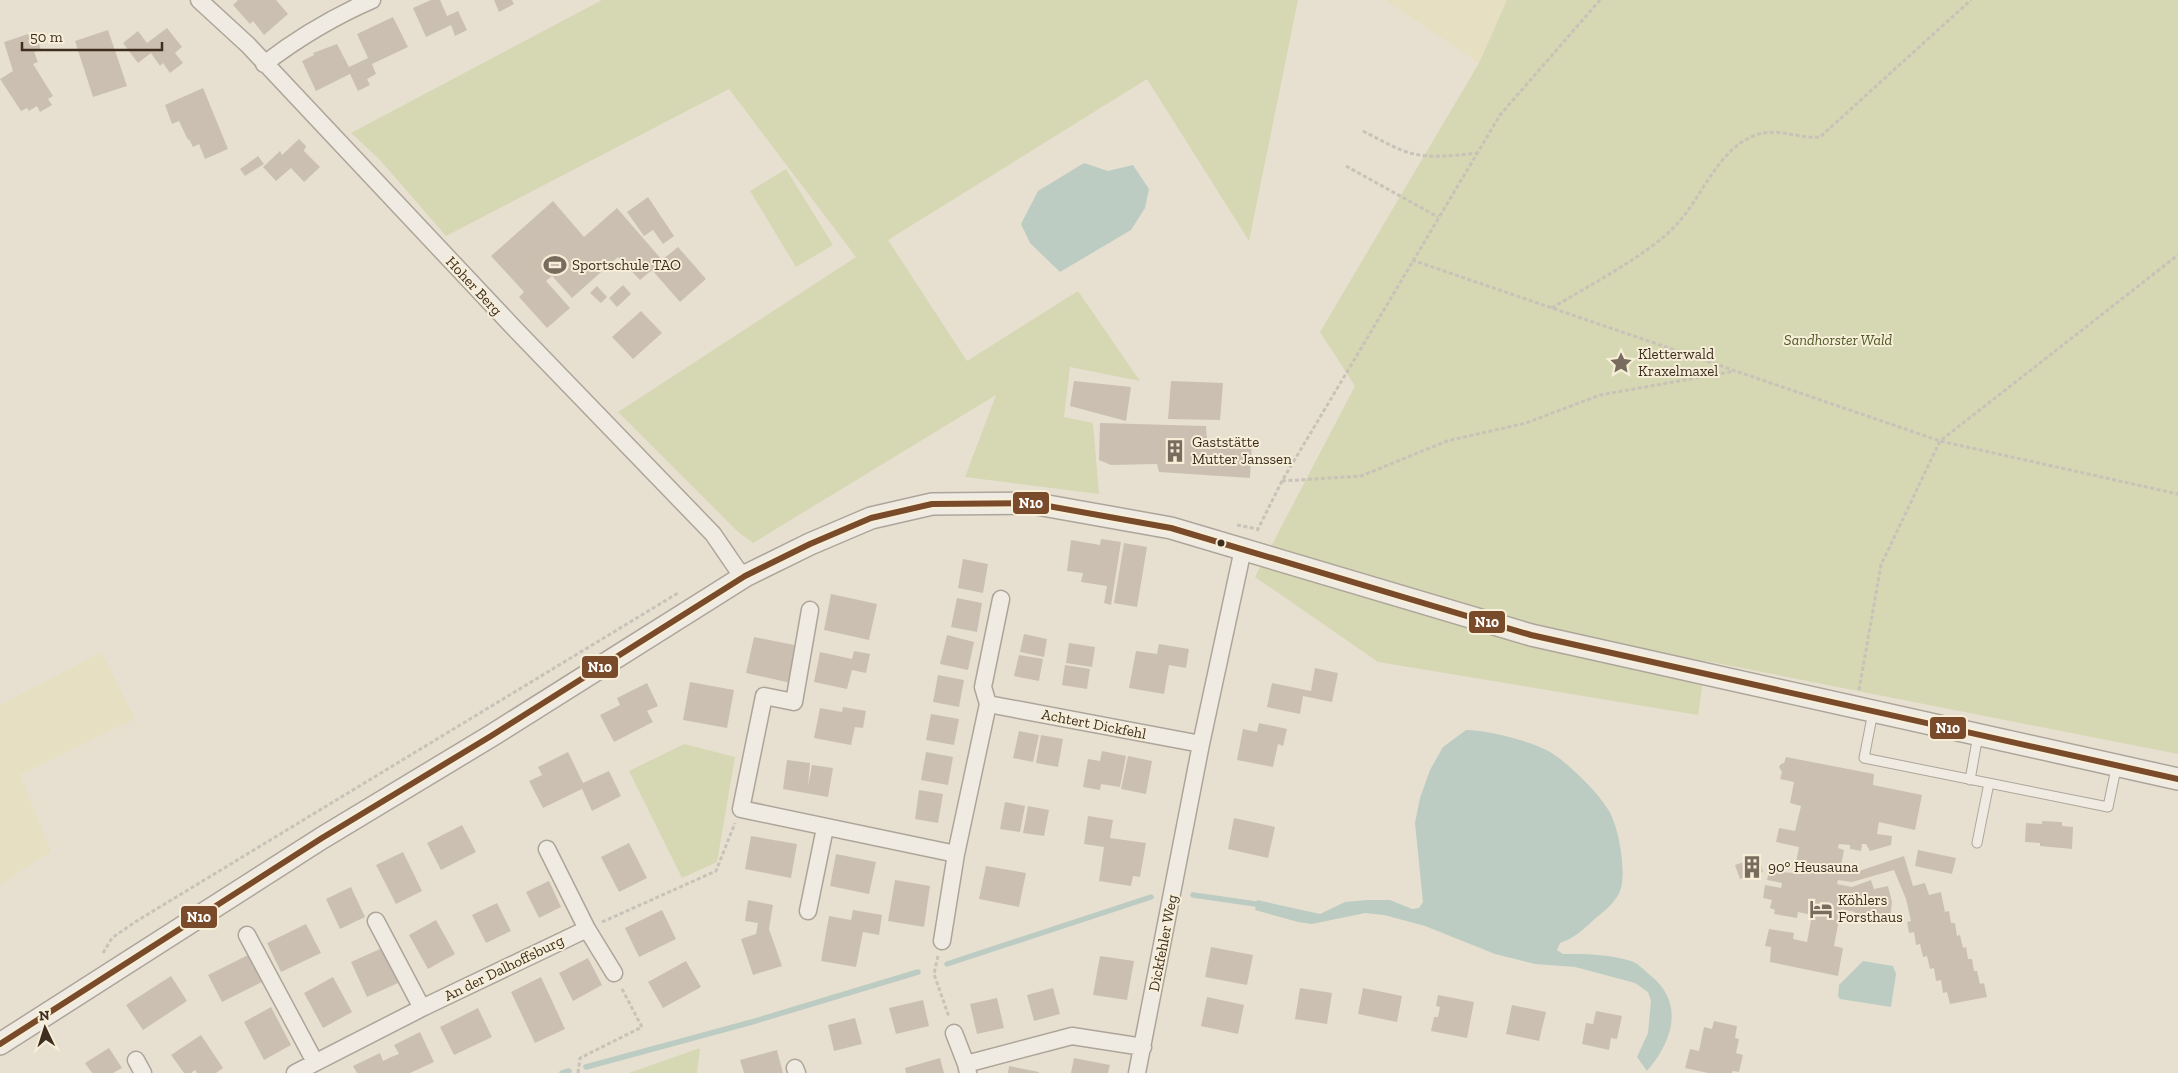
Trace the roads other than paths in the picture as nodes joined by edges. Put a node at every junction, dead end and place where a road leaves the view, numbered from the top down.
1 (199, 0) edge
2 (372, 0) edge
3 (264, 64) junction
4 (1243, 549) junction
5 (745, 576) junction
6 (1001, 600) dead end
7 (810, 610) dead end
8 (988, 704) junction
9 (1864, 709) junction
10 (1978, 735) junction
11 (1201, 744) junction
12 (2116, 764) junction
13 (2178, 778) edge
14 (1970, 780) junction
15 (1988, 784) junction
16 (825, 828) junction
17 (1977, 842) dead end
18 (547, 849) dead end
19 (956, 854) junction
20 (808, 911) dead end
21 (376, 921) dead end
22 (587, 929) junction
23 (247, 934) dead end
24 (942, 941) road end
25 (614, 973) road end
26 (422, 1008) junction
27 (954, 1034) road end
28 (0, 1044) edge
29 (1143, 1047) junction
30 (315, 1062) junction
31 (967, 1069) edge
32 (295, 1073) edge
33 (1137, 1073) edge

1 - 3 street, Hoher Berg
2 - 3 street
3 - 5 street, Hoher Berg
4 - 5 street
4 - 9 street
4 - 11 street, Dickfehler Weg
5 - 28 street
6 - 8 street
7 - 16 street
8 - 11 street, Achtert Dickfehl
8 - 19 street
9 - 10 street
9 - 14 lane
10 - 12 street
10 - 14 lane
11 - 29 street, Dickfehler Weg
12 - 13 street
12 - 15 lane
14 - 15 lane
15 - 17 lane
16 - 19 street
16 - 20 street
18 - 22 street
19 - 24 street
21 - 26 street
22 - 25 street
22 - 26 street, An der Dalhoffsburg
23 - 30 street
26 - 30 street, An der Dalhoffsburg
27 - 31 street
29 - 31 street
29 - 33 street, Dickfehler Weg
30 - 32 street, An der Dalhoffsburg

